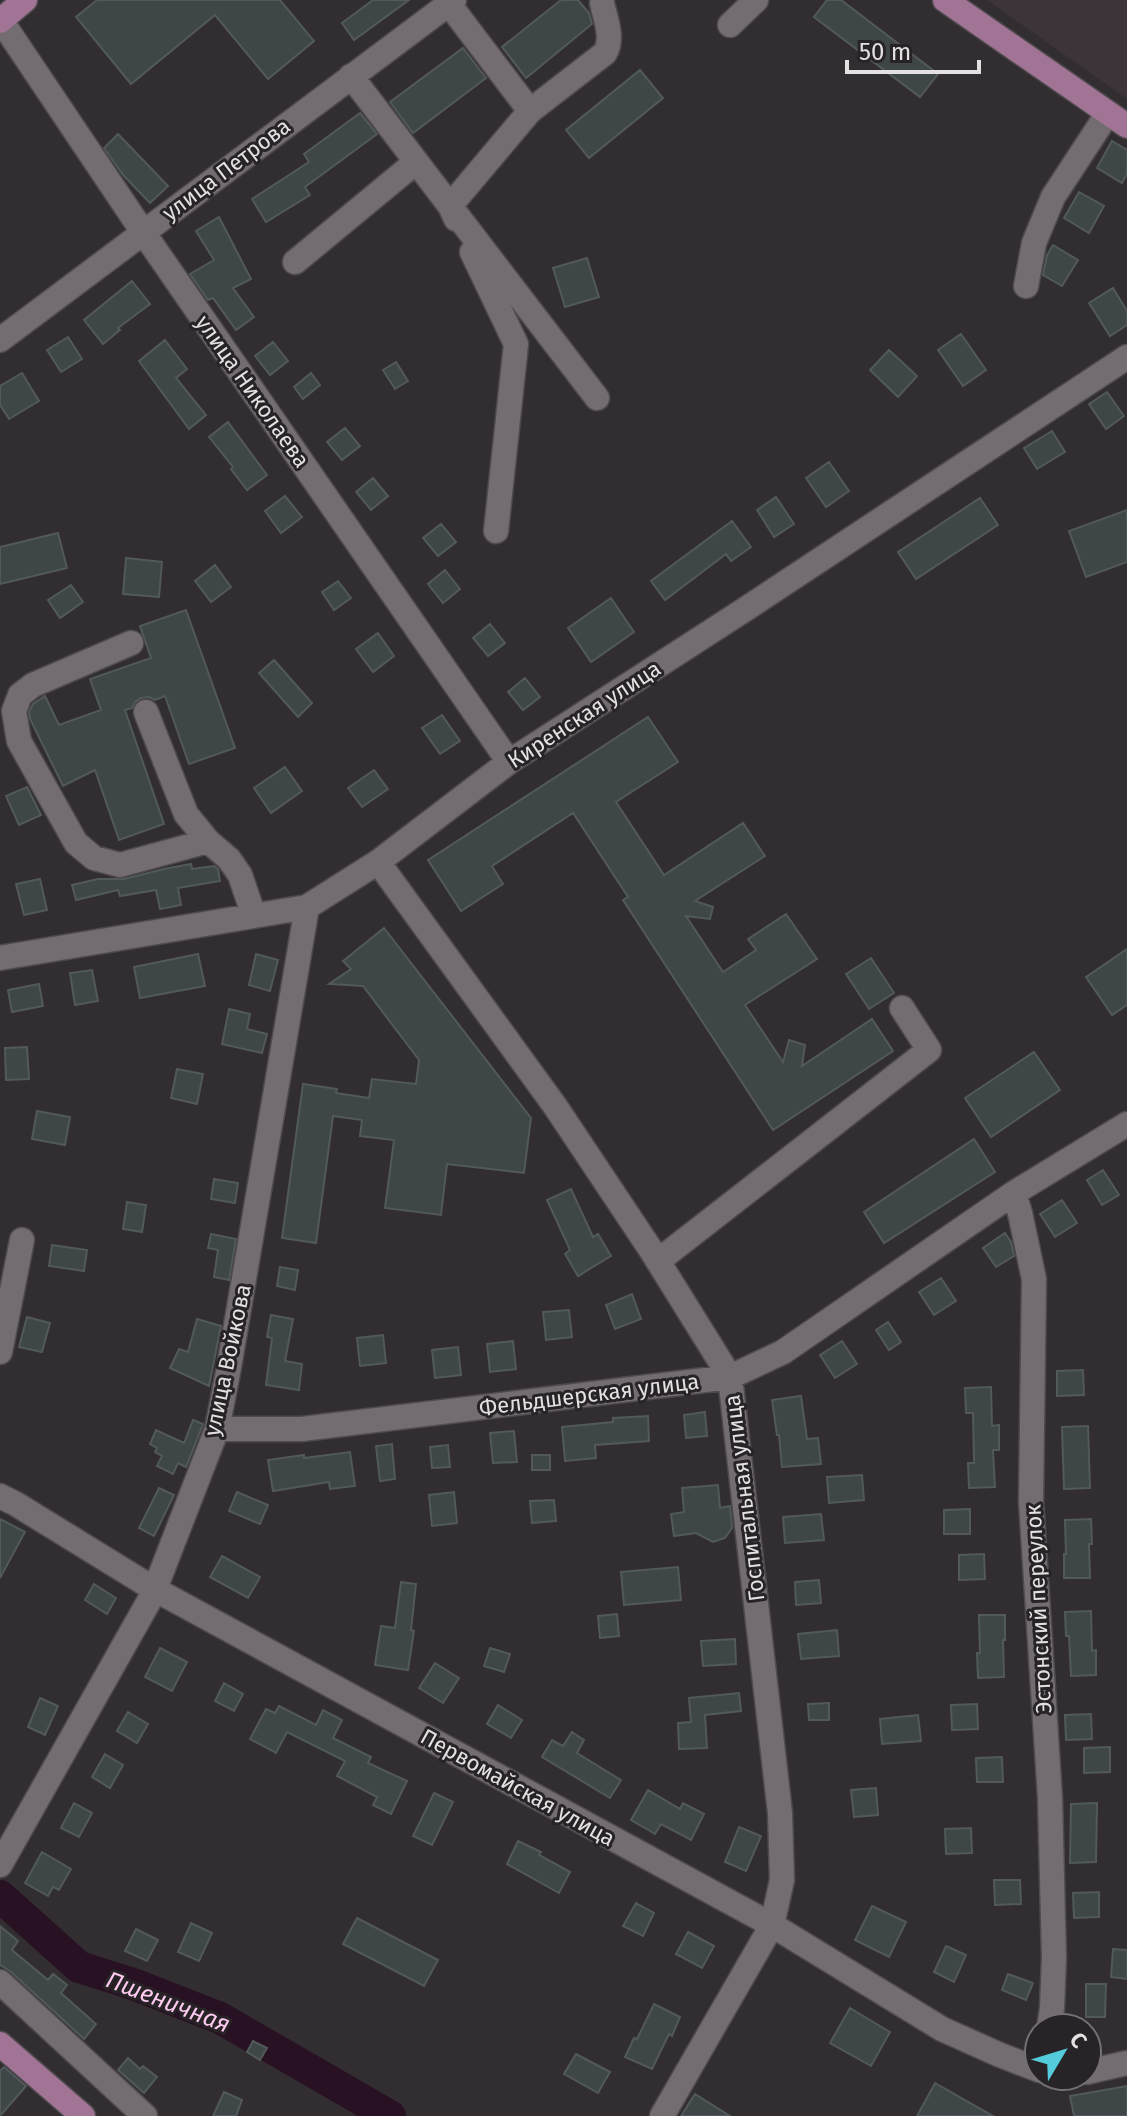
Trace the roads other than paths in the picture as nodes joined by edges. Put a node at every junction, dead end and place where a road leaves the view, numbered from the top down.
1 (25, 0) edge
2 (756, 0) edge
3 (945, 0) edge
4 (600, 1) edge
5 (451, 2) edge
6 (0, 20) edge
7 (730, 25) dead end
8 (351, 76) junction
9 (530, 111) junction
10 (1118, 120) edge
11 (416, 162) junction
12 (450, 206) junction
13 (143, 232) junction
14 (295, 262) dead end
15 (1026, 286) dead end
16 (0, 340) edge
17 (1127, 357) edge
18 (597, 398) dead end
19 (496, 531) dead end
20 (131, 643) dead end
21 (146, 712) dead end
22 (509, 762) junction
23 (208, 841) junction
24 (378, 862) junction
25 (307, 907) junction
26 (254, 916) junction
27 (0, 958) edge
28 (902, 1008) dead end
29 (1127, 1124) edge
30 (1014, 1193) junction
31 (22, 1240) dead end
32 (658, 1261) junction
33 (0, 1352) edge
34 (730, 1377) junction
35 (217, 1429) junction
36 (0, 1496) edge
37 (154, 1589) junction
38 (0, 1865) edge
39 (772, 1925) junction
40 (0, 1982) edge
41 (1051, 2012) edge
42 (0, 2044) edge
43 (1127, 2063) edge
44 (1023, 2064) edge
45 (1103, 2068) edge
46 (83, 2116) edge
47 (145, 2116) edge
48 (662, 2116) edge

1 - 6 main road
2 - 7 street
3 - 10 main road
4 - 9 street
5 - 8 street, улица Петрова
5 - 9 street
6 - 13 street, улица Николаева
8 - 11 street
8 - 13 street, улица Петрова
9 - 12 street
10 - 15 street
11 - 12 street
11 - 14 street
12 - 18 street
12 - 19 street
13 - 16 street, улица Петрова
13 - 22 street, улица Николаева
17 - 22 street, Киренская улица
20 - 23 street
21 - 23 street
22 - 24 street, Киренская улица
23 - 26 street
24 - 25 street, Киренская улица
24 - 32 street, Госпитальная улица
25 - 26 street, Киренская улица
25 - 35 street, улица Войкова
26 - 27 street, Киренская улица
28 - 32 street
29 - 30 street, Фельдшерская улица
30 - 34 street, Фельдшерская улица
30 - 41 street, Эстонский переулок
31 - 33 street
32 - 34 street, Госпитальная улица
34 - 35 street, Фельдшерская улица
34 - 39 street, Госпитальная улица
35 - 37 street, улица Войкова
36 - 37 street, Первомайская улица
37 - 38 street, улица Войкова
37 - 39 street, Первомайская улица
39 - 44 street, Первомайская улица
39 - 48 street, Госпитальная улица
40 - 47 street
42 - 46 main road
43 - 45 street

